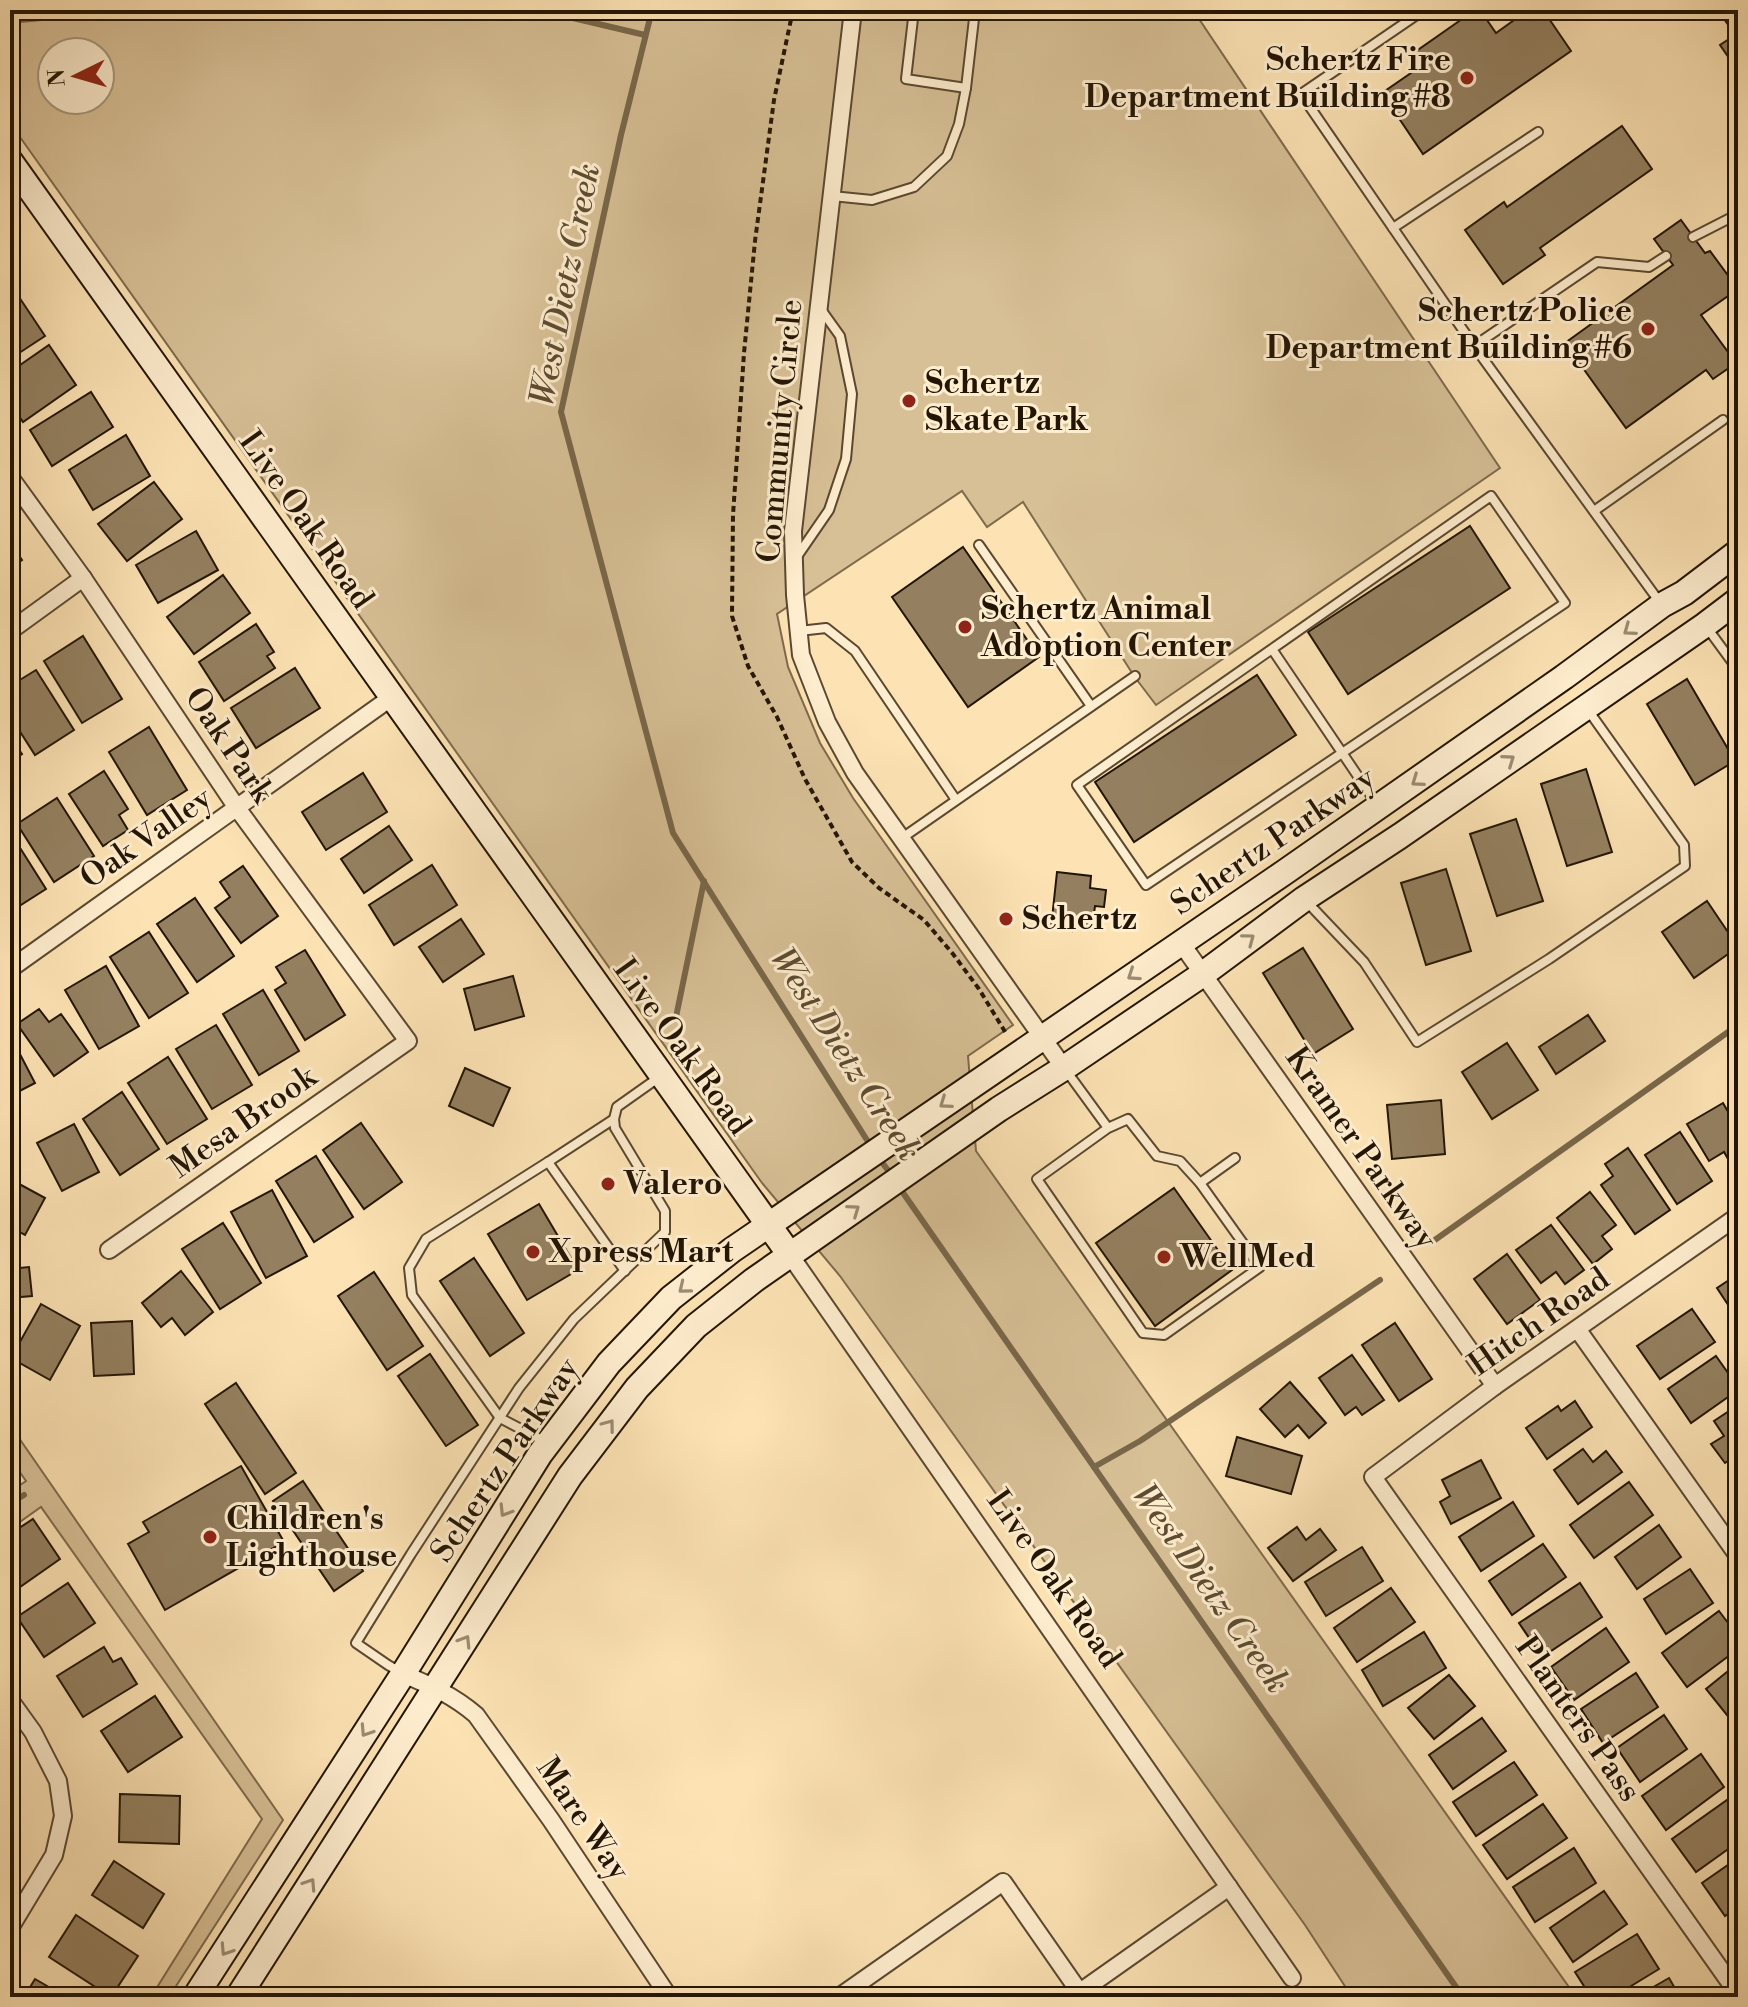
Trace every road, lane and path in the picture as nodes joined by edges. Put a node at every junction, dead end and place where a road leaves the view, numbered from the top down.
1 (853, 10) edge
2 (914, 10) edge
3 (975, 10) edge
4 (1424, 10) edge
5 (966, 88) junction
6 (1538, 132) dead end
7 (10, 161) edge
8 (832, 196) junction
9 (1738, 214) edge
10 (1393, 228) junction
11 (1693, 237) dead end
12 (1666, 256) dead end
13 (819, 306) junction
14 (1474, 346) junction
15 (1723, 420) dead end
16 (10, 477) edge
17 (1594, 511) junction
18 (979, 545) dead end
19 (1738, 552) edge
20 (794, 562) junction
21 (83, 578) junction
22 (1684, 593) junction
23 (1738, 600) edge
24 (1662, 605) junction
25 (1705, 625) junction
26 (10, 631) edge
27 (799, 631) junction
28 (1272, 649) junction
29 (1738, 670) edge
30 (1135, 676) dead end
31 (1564, 677) junction
32 (392, 697) junction
33 (1091, 706) junction
34 (1585, 706) junction
35 (1342, 753) junction
36 (956, 800) junction
37 (1379, 807) junction
38 (237, 808) junction
39 (1400, 836) junction
40 (901, 838) junction
41 (1285, 872) junction
42 (1304, 899) junction
43 (1181, 943) junction
44 (10, 969) edge
45 (1203, 974) junction
46 (1043, 1037) junction
47 (408, 1041) joint
48 (1064, 1068) junction
49 (662, 1075) junction
50 (614, 1119) junction
51 (1108, 1128) junction
52 (1235, 1158) dead end
53 (548, 1162) junction
54 (1200, 1183) junction
55 (1738, 1216) edge
56 (769, 1224) junction
57 (109, 1250) dead end
58 (790, 1255) junction
59 (625, 1271) junction
60 (1578, 1330) junction
61 (1495, 1386) junction
62 (500, 1418) junction
63 (548, 1443) junction
64 (1373, 1477) joint
65 (1738, 1556) edge
66 (403, 1674) junction
67 (436, 1687) junction
68 (10, 1700) edge
69 (1229, 1887) junction
70 (10, 1928) edge
71 (1292, 1978) dead end
72 (1738, 1994) edge
73 (1081, 1995) edge
74 (195, 1997) edge
75 (238, 1997) edge
76 (669, 1997) edge
77 (839, 1997) edge

1 - 8 street, Community Circle
2 - 5 lane
3 - 5 lane
4 - 10 lane
5 - 8 lane
6 - 10 lane
7 - 32 main road, Live Oak Road
8 - 13 street, Community Circle
9 - 11 lane
10 - 14 lane
12 - 14 lane
13 - 20 street, Community Circle
13 - 20 lane
14 - 17 lane
15 - 17 lane
16 - 21 street, Oak Park
17 - 24 lane
18 - 33 lane
19 - 22 main road, Schertz Parkway
20 - 27 street, Community Circle
21 - 26 street
21 - 38 street, Oak Park
22 - 24 main road, Schertz Parkway
22 - 25 main road
23 - 25 main road, Schertz Parkway
24 -> 31 main road, Schertz Parkway
25 - 29 lane
25 - 34 main road, Schertz Parkway
27 - 36 lane
27 - 40 street, Community Circle
28 - 35 lane
28 - 35 lane
28 - 35 lane
30 - 33 lane
31 - 34 main road
31 -> 37 main road, Schertz Parkway
32 - 38 street, Oak Valley
32 - 49 main road, Live Oak Road
33 - 36 lane
39 -> 34 main road, Schertz Parkway
34 - 42 lane
35 - 37 lane
36 - 40 lane
37 - 39 main road
37 - 41 main road, Schertz Parkway
38 - 44 street, Oak Valley
38 - 47 street, Oak Park
39 - 42 main road, Schertz Parkway
40 - 46 street, Community Circle
41 - 42 main road
41 - 43 main road, Schertz Parkway
45 -> 42 main road, Schertz Parkway
43 - 45 street, Kramer Parkway
43 -> 46 main road, Schertz Parkway
45 - 48 main road, Schertz Parkway
45 - 61 street, Kramer Parkway
46 - 48 street, Community Circle
46 -> 56 main road, Schertz Parkway
47 - 57 street, Mesa Brook
48 - 51 lane
58 -> 48 main road, Schertz Parkway
49 - 50 lane
49 - 56 main road, Live Oak Road
50 - 53 lane
50 - 59 lane
51 - 54 lane
51 - 54 lane
52 - 54 lane
53 - 59 lane
53 - 62 lane
55 - 60 street, Hitch Road
56 - 58 main road, Live Oak Road
56 -> 63 main road, Schertz Parkway
67 -> 58 main road, Schertz Parkway
58 - 69 street, Live Oak Road
59 - 62 lane
60 - 61 street, Hitch Road
60 - 65 street
61 - 64 street, Hitch Road
62 - 63 lane
62 - 66 lane
63 -> 66 main road, Schertz Parkway
64 - 72 street, Planters Pass
66 - 67 street, Mare Way
66 -> 74 main road, Schertz Parkway
75 -> 67 main road, Schertz Parkway
67 - 76 street, Mare Way
68 - 70 street
69 - 71 street, Live Oak Road
69 - 73 street
73 - 77 street

